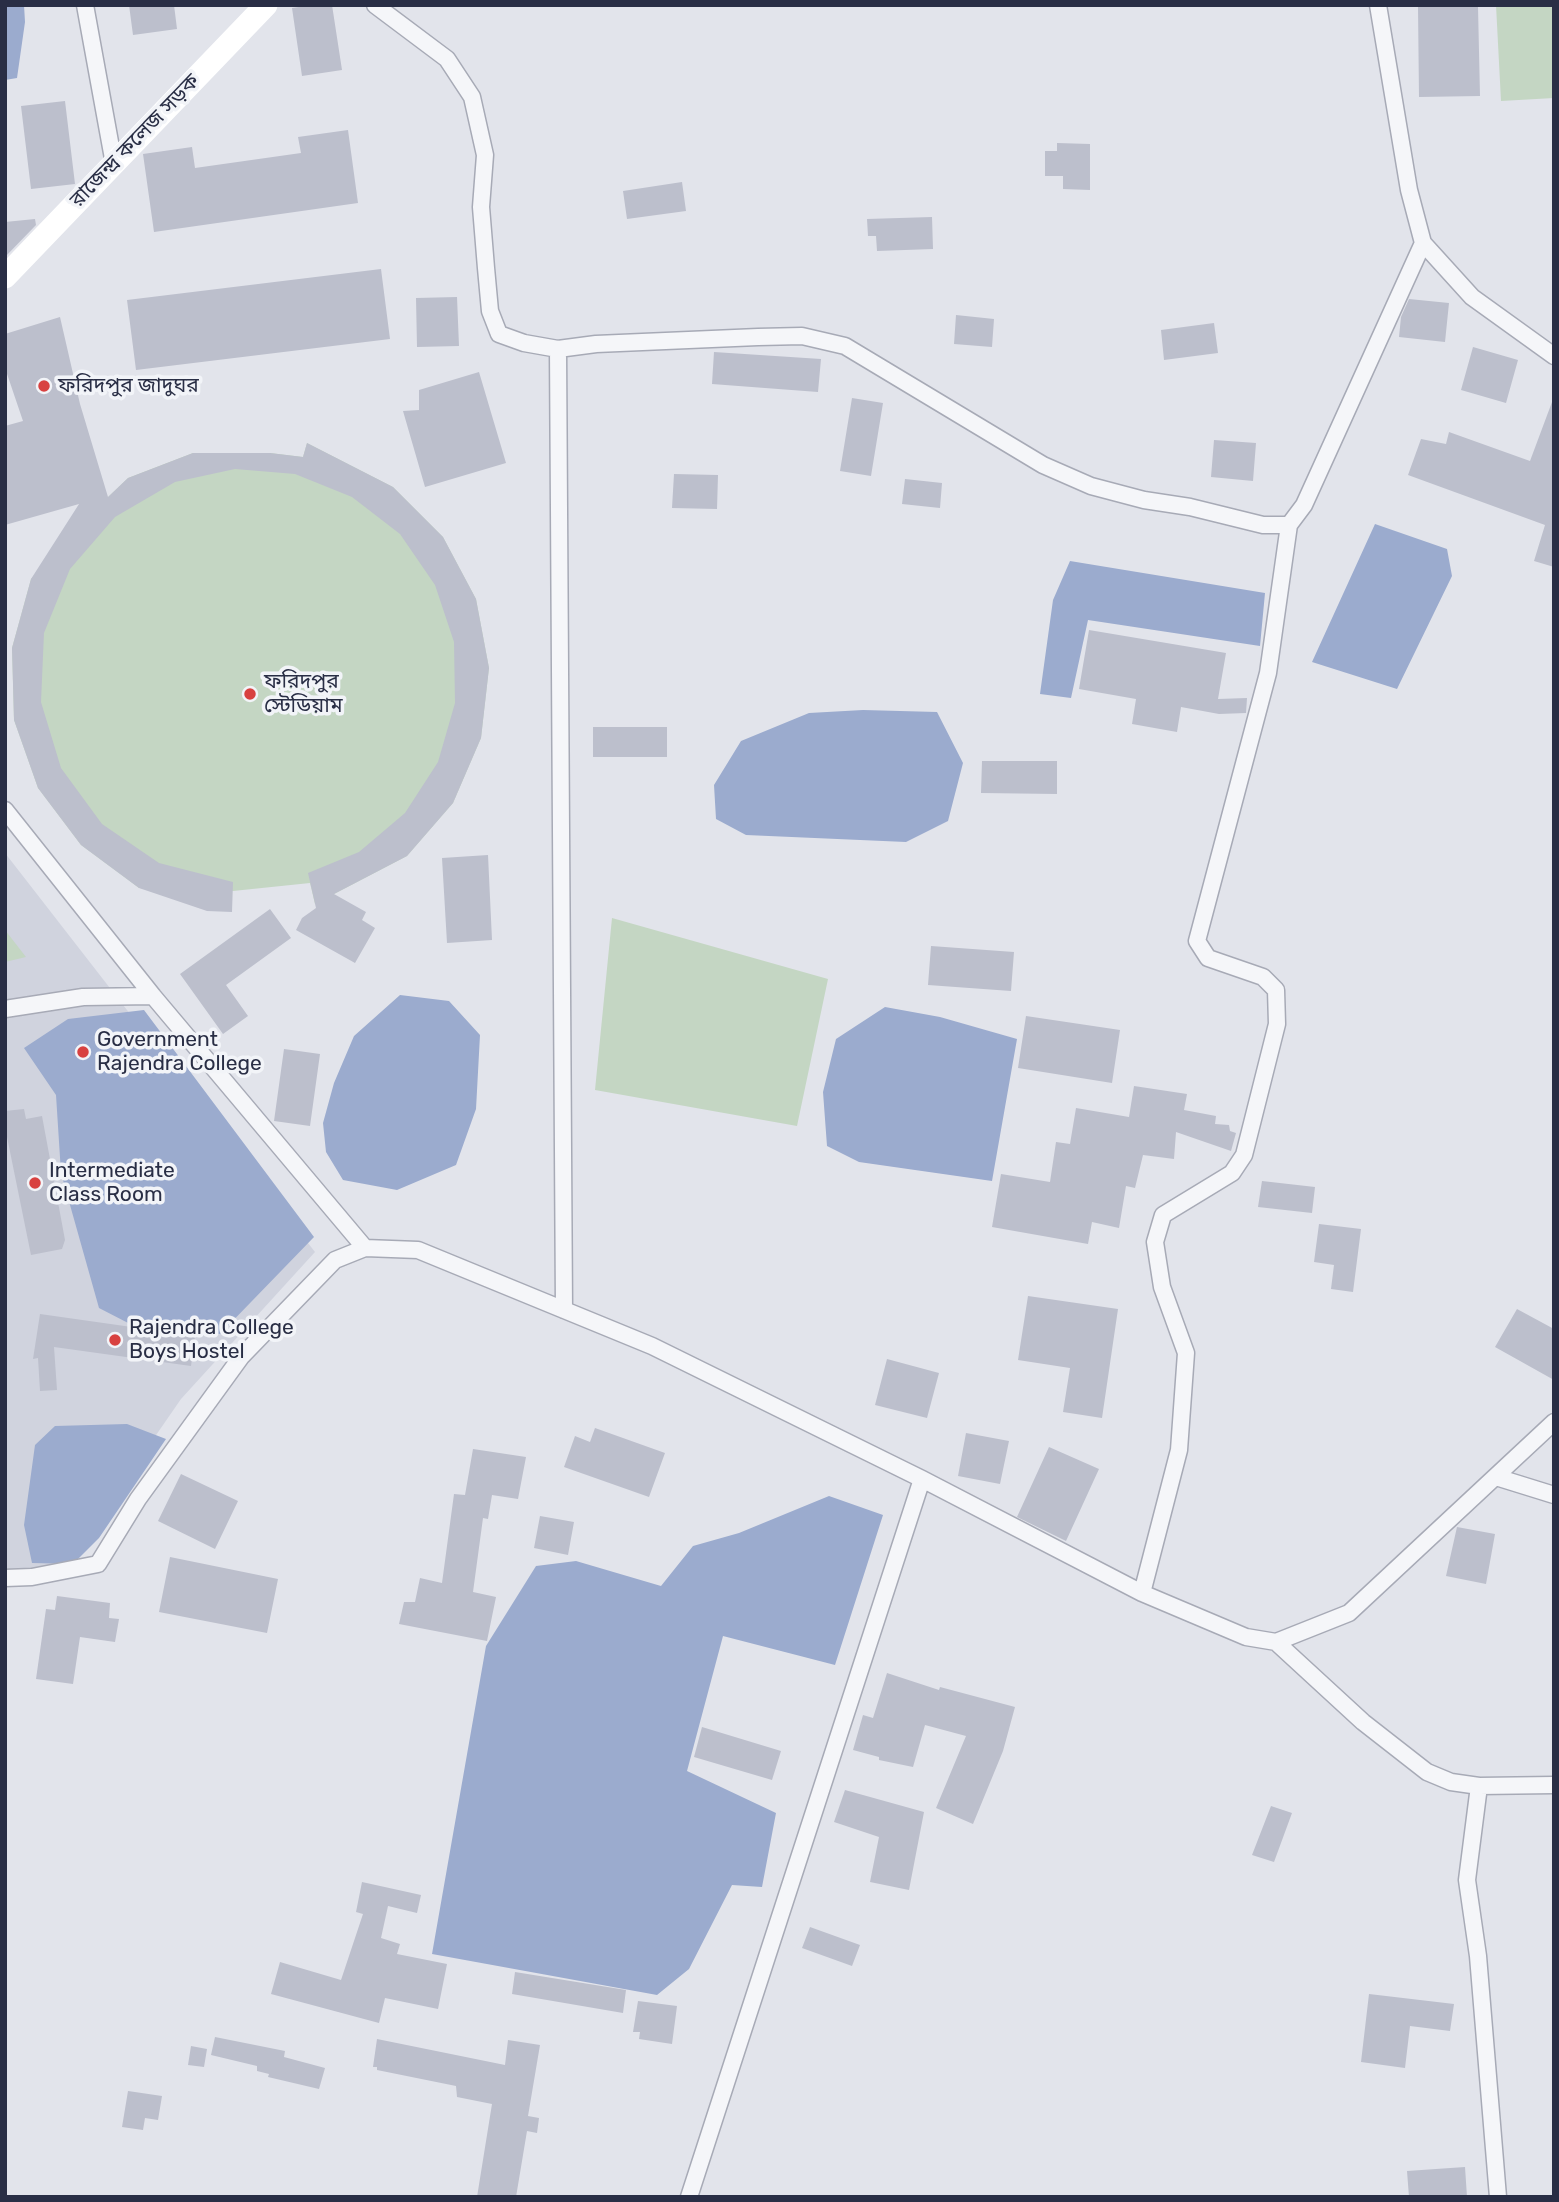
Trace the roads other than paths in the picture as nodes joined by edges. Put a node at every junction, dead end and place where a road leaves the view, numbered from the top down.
1 (85, 5) edge
2 (266, 5) edge
3 (374, 5) edge
4 (1378, 5) edge
5 (114, 164) junction
6 (1423, 243) junction
7 (5, 277) edge
8 (558, 349) junction
9 (1554, 356) edge
10 (1290, 524) junction
11 (5, 810) edge
12 (153, 996) junction
13 (5, 1009) edge
14 (365, 1248) junction
15 (564, 1310) junction
16 (1554, 1422) edge
17 (1496, 1477) junction
18 (922, 1479) junction
19 (1554, 1495) edge
20 (5, 1578) edge
21 (1142, 1592) junction
22 (1276, 1642) junction
23 (1554, 1785) edge
24 (1479, 1786) junction
25 (690, 2197) edge
26 (1498, 2197) edge

1 - 5 street
2 - 5 street, রাজেন্দ্র কলেজ সড়ক
3 - 8 street
4 - 6 street
5 - 7 street, রাজেন্দ্র কলেজ সড়ক
6 - 9 street
6 - 10 street
8 - 10 street
8 - 15 street
10 - 21 street
11 - 12 street
12 - 13 street
12 - 14 street
14 - 15 street
14 - 20 street
15 - 18 street
16 - 17 street
17 - 19 street
17 - 22 street
18 - 21 street
18 - 25 street
21 - 22 street
22 - 24 street
23 - 24 street
24 - 26 street

